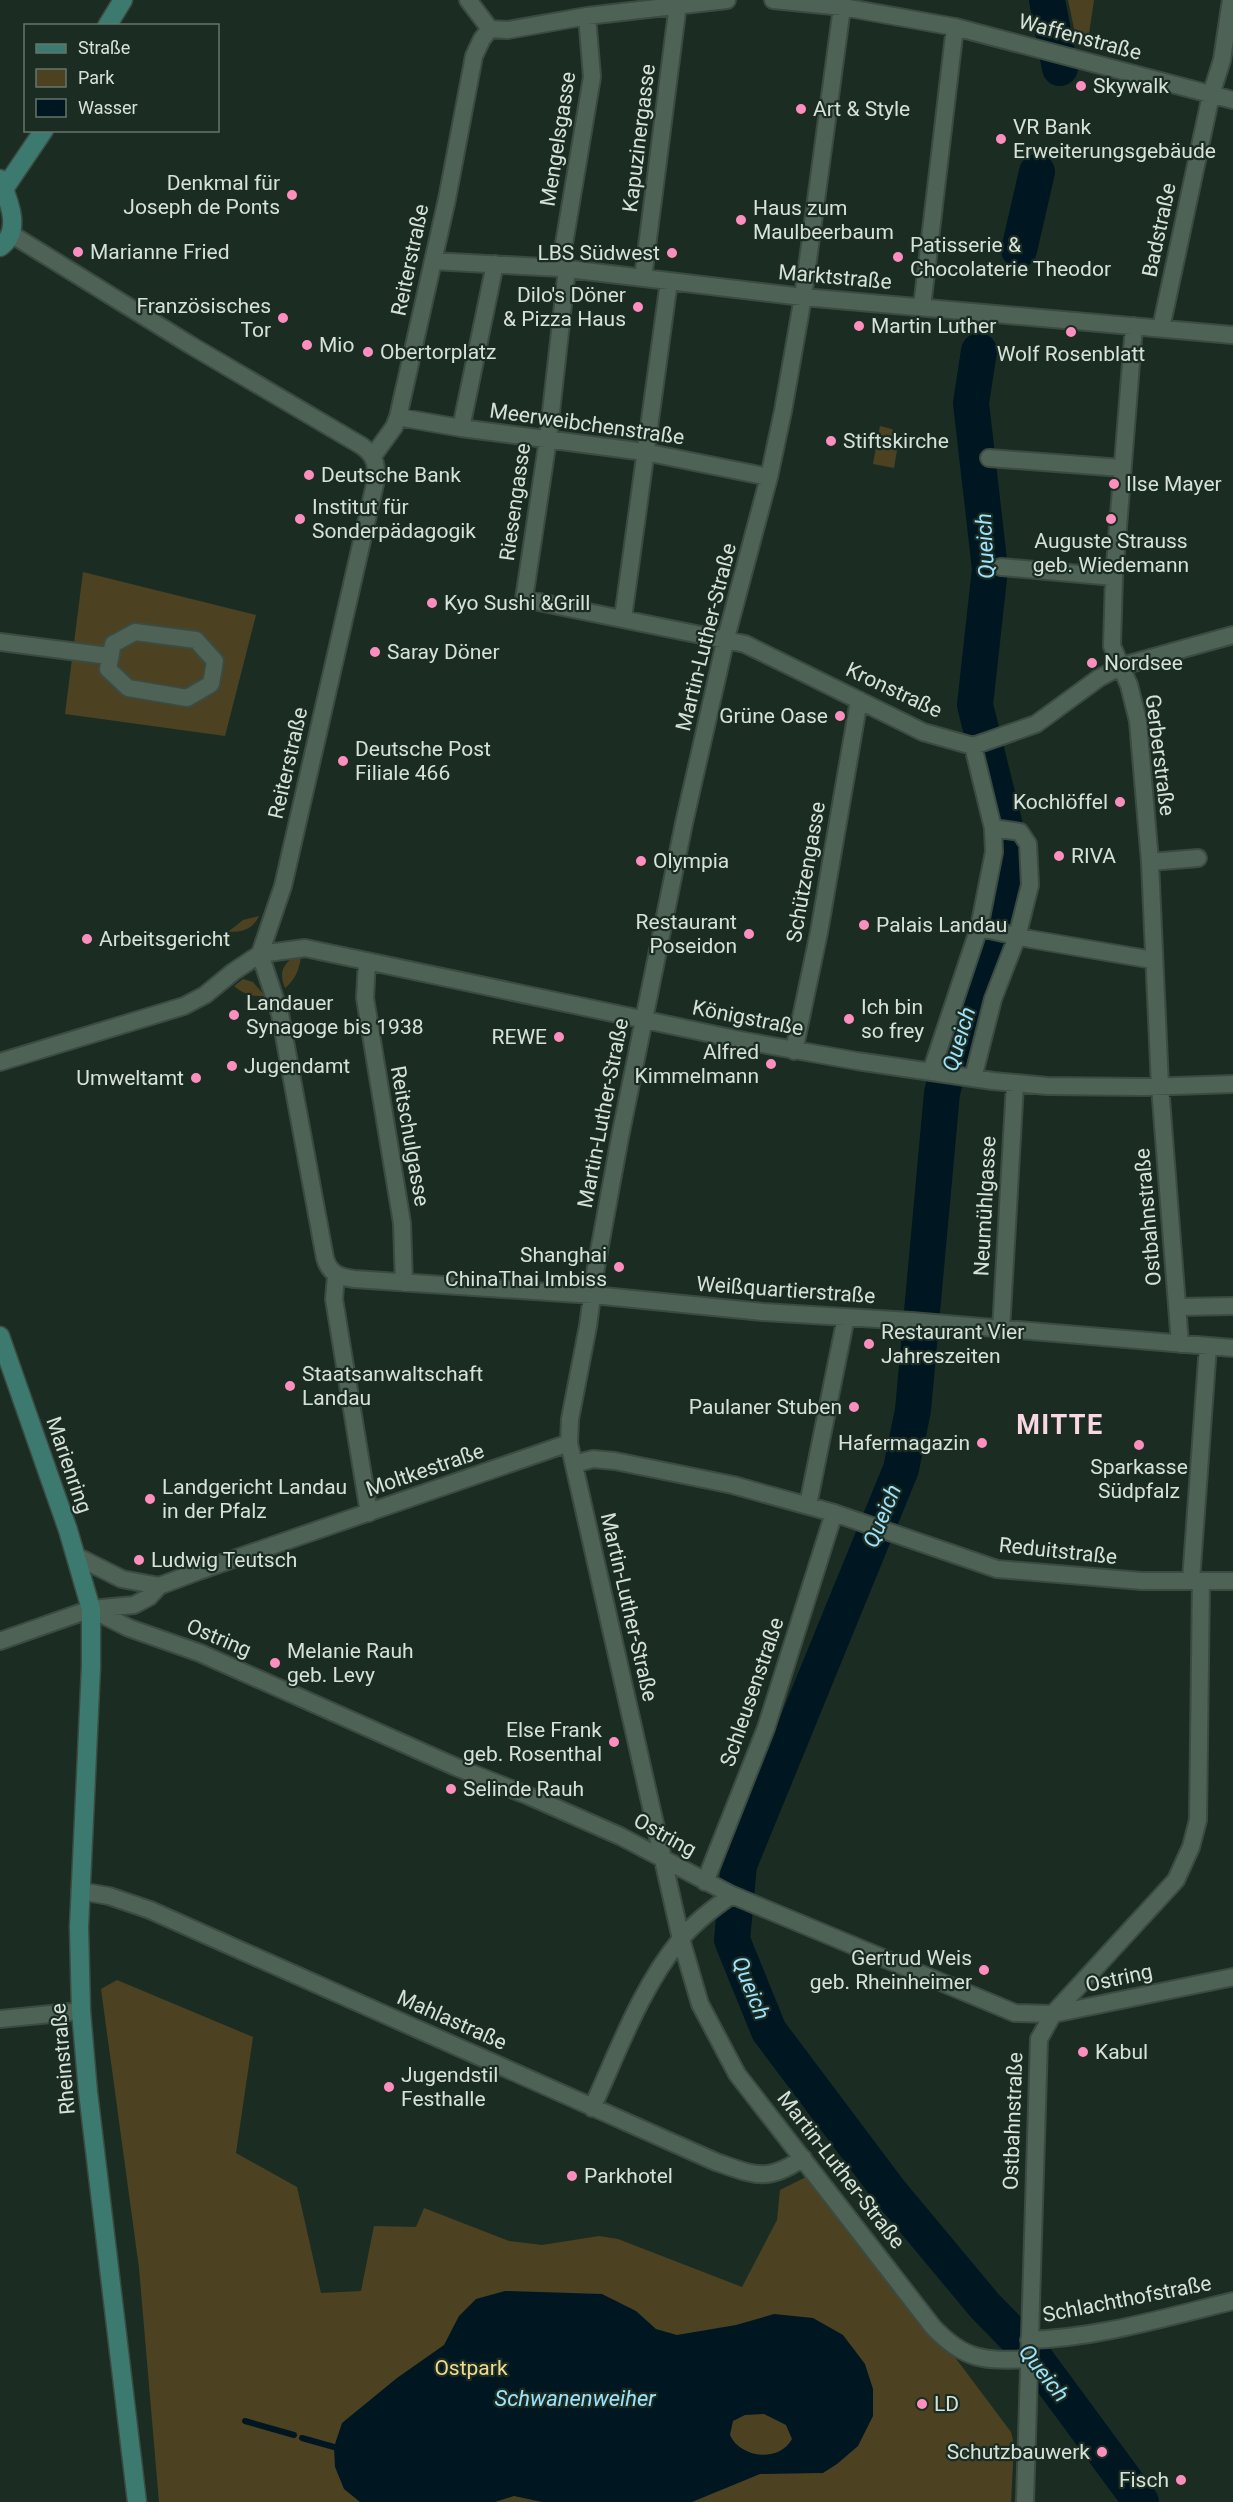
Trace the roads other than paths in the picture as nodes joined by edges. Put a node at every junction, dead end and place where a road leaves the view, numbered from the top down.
1 (123, 0) edge
2 (468, 0) edge
3 (727, 0) edge
4 (772, 0) edge
5 (1231, 0) edge
6 (678, 4) junction
7 (843, 4) edge
8 (587, 16) junction
9 (108, 24) edge
10 (955, 27) junction
11 (490, 29) junction
12 (1211, 95) junction
13 (1233, 100) edge
14 (42, 132) edge
15 (2, 184) edge
16 (6, 240) edge
17 (433, 261) junction
18 (495, 264) junction
19 (563, 269) junction
20 (643, 278) junction
21 (669, 281) junction
22 (802, 297) junction
23 (922, 307) junction
24 (1134, 326) junction
25 (1161, 328) junction
26 (1233, 335) edge
27 (398, 417) junction
28 (461, 428) junction
29 (548, 439) junction
30 (645, 452) junction
31 (374, 456) junction
32 (989, 458) dead end
33 (1122, 468) junction
34 (769, 477) junction
35 (1001, 567) dead end
36 (1114, 577) junction
37 (524, 599) joint
38 (623, 618) junction
39 (1233, 635) edge
40 (726, 638) junction
41 (0, 642) edge
42 (109, 656) junction
43 (1122, 666) junction
44 (859, 700) junction
45 (982, 743) junction
46 (997, 828) junction
47 (1198, 858) dead end
48 (1150, 862) junction
49 (992, 931) dead end
50 (1017, 937) junction
51 (260, 954) junction
52 (1153, 960) junction
53 (367, 961) junction
54 (644, 1019) junction
55 (794, 1051) junction
56 (0, 1062) edge
57 (931, 1072) junction
58 (969, 1078) junction
59 (1015, 1084) junction
60 (1233, 1084) edge
61 (1160, 1086) junction
62 (336, 1276) junction
63 (404, 1283) junction
64 (592, 1295) junction
65 (1233, 1306) edge
66 (1178, 1308) junction
67 (846, 1317) junction
68 (1001, 1330) junction
69 (0, 1336) edge
70 (1180, 1344) junction
71 (1208, 1346) junction
72 (1233, 1348) edge
73 (569, 1443) junction
74 (574, 1464) junction
75 (808, 1505) junction
76 (369, 1513) junction
77 (834, 1513) junction
78 (76, 1556) junction
79 (1196, 1581) junction
80 (1233, 1581) edge
81 (159, 1586) junction
82 (91, 1609) junction
83 (0, 1641) edge
84 (664, 1861) junction
85 (718, 1889) junction
86 (80, 1891) junction
87 (681, 1939) junction
88 (1233, 1977) edge
89 (81, 2011) junction
90 (1053, 2014) junction
91 (0, 2019) edge
92 (592, 2108) junction
93 (803, 2158) junction
94 (1233, 2301) edge
95 (1029, 2340) junction
96 (1029, 2359) junction
97 (137, 2502) edge
98 (1025, 2502) edge

1 - 9 main road
2 - 11 street
3 - 6 street
4 - 7 street, Waffenstraße
5 - 12 street, Badstraße
6 - 8 street
6 - 20 street, Kapuzinergasse
7 - 10 street, Waffenstraße
7 - 22 street, Martin-Luther-Straße
8 - 11 street
8 - 19 street, Mengelsgasse
10 - 12 street, Waffenstraße
10 - 23 street
11 - 17 street, Reiterstraße
12 - 13 street, Waffenstraße
12 - 25 street, Badstraße
14 - 15 main road
15 - 16 main road
16 - 31 street
17 - 18 street, Marktstraße
17 - 27 street, Reiterstraße
18 - 19 street, Marktstraße
18 - 28 street
19 - 20 street, Marktstraße
19 - 29 street, Riesengasse
20 - 21 street, Marktstraße
21 - 22 street, Marktstraße
21 - 30 street
22 - 23 street, Marktstraße
22 - 34 street, Martin-Luther-Straße
23 - 24 street, Marktstraße
24 - 25 street, Marktstraße
24 - 33 street, Gerberstraße
25 - 26 street, Marktstraße
27 - 28 street, Meerweibchenstraße
27 - 31 street, Reiterstraße
28 - 29 street, Meerweibchenstraße
29 - 30 street, Meerweibchenstraße
29 - 37 street, Riesengasse
30 - 34 street, Meerweibchenstraße
30 - 38 street
31 - 51 street, Reiterstraße
32 - 33 street
33 - 36 street, Gerberstraße
34 - 40 street, Martin-Luther-Straße
35 - 36 street
36 - 43 street, Gerberstraße
37 - 38 street, Kronstraße
38 - 40 street, Kronstraße
39 - 43 street
40 - 44 street, Kronstraße
40 - 54 street, Martin-Luther-Straße
41 - 42 street
42 - 42 street
43 - 45 street
43 - 48 street, Gerberstraße
44 - 45 street, Kronstraße
44 - 55 street, Schützengasse
45 - 46 street
46 - 50 street
46 - 57 street
47 - 48 street
48 - 52 street, Gerberstraße
49 - 50 street
50 - 52 street
50 - 58 street
51 - 53 street, Königstraße
51 - 56 street
51 - 62 street
52 - 61 street, Gerberstraße
53 - 54 street, Königstraße
53 - 63 street, Reitschulgasse
54 - 55 street, Königstraße
54 - 64 street, Martin-Luther-Straße
55 - 57 street, Königstraße
57 - 58 street, Königstraße
58 - 59 street, Königstraße
59 - 61 street, Königstraße
59 - 68 street, Neumühlgasse
60 - 61 street, Königstraße
61 - 66 street, Ostbahnstraße
62 - 63 street, Weißquartierstraße
62 - 76 street
63 - 64 street, Weißquartierstraße
64 - 67 street, Weißquartierstraße
64 - 73 street, Martin-Luther-Straße
65 - 66 street
66 - 70 street, Ostbahnstraße
67 - 68 street, Weißquartierstraße
67 - 75 street
68 - 70 street, Weißquartierstraße
69 - 78 main road, Marienring
70 - 71 street, Weißquartierstraße
71 - 72 street, Weißquartierstraße
71 - 79 street, Ostbahnstraße
73 - 74 street, Martin-Luther-Straße
73 - 76 street, Moltkestraße
74 - 75 street
74 - 84 street, Martin-Luther-Straße
75 - 77 street
76 - 81 street, Moltkestraße
77 - 79 street, Reduitstraße
77 - 85 street, Schleusenstraße
78 - 81 street, Moltkestraße
78 - 82 main road, Marienring
79 - 80 street, Reduitstraße
79 - 90 street, Ostbahnstraße
81 - 82 street, Moltkestraße
82 - 83 street, Moltkestraße
82 - 84 street, Ostring
82 - 86 main road, Rheinstraße
84 - 85 street, Ostring
84 - 87 street, Martin-Luther-Straße
85 - 87 street
85 - 90 street, Ostring
86 - 89 main road, Rheinstraße
86 - 92 street, Mahlastraße
87 - 92 street
87 - 93 street, Martin-Luther-Straße
88 - 90 street, Ostring
89 - 91 street
89 - 97 main road, Rheinstraße
90 - 95 street, Ostbahnstraße
92 - 93 street, Mahlastraße
93 - 96 street, Martin-Luther-Straße
94 - 95 street, Schlachthofstraße
95 - 96 street, Ostbahnstraße
96 - 98 street, Ostbahnstraße

